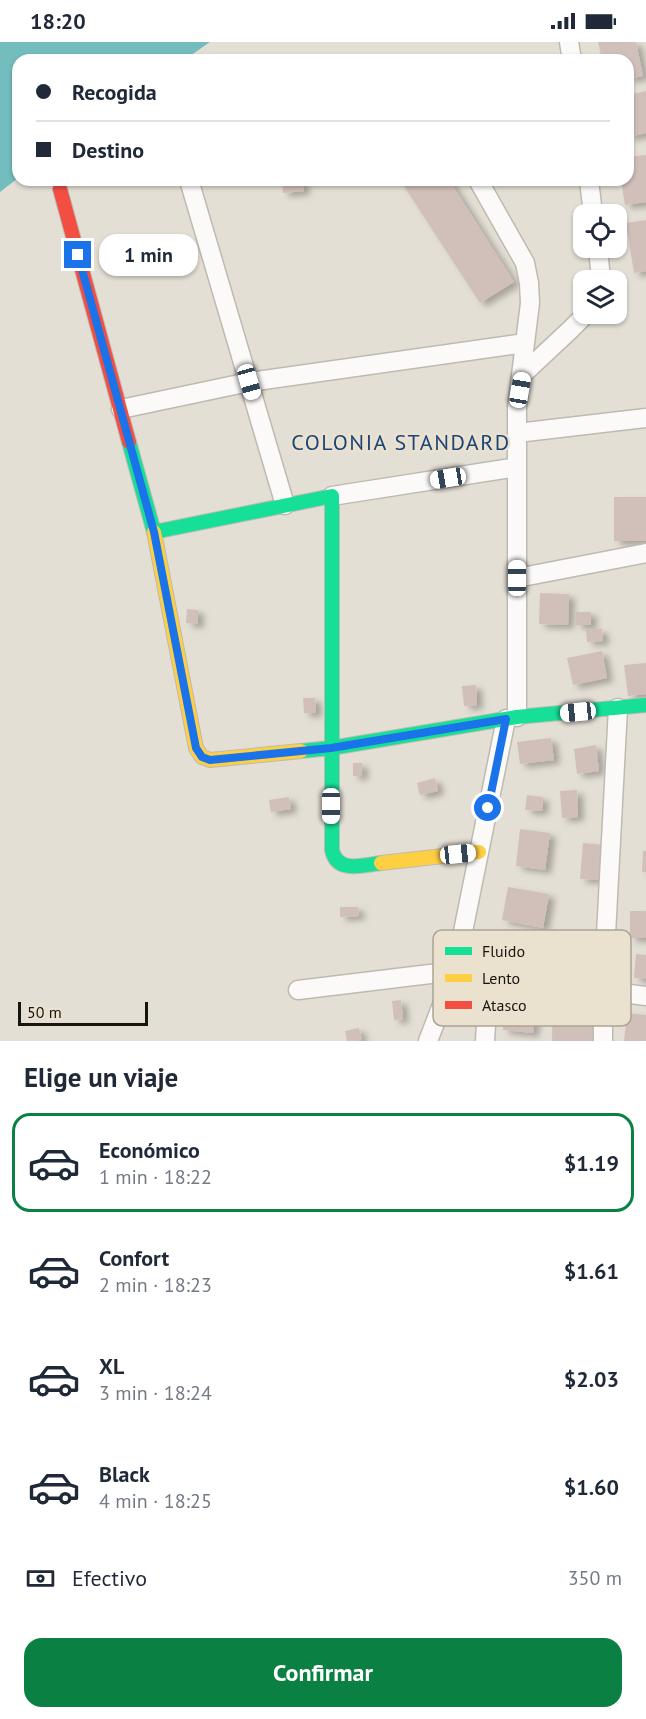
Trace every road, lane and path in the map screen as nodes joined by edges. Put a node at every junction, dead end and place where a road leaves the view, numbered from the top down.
1 (191, 186) edge
2 (481, 186) edge
3 (590, 186) edge
4 (60, 189) dead end
5 (592, 204) edge
6 (576, 324) edge
7 (525, 343) junction
8 (523, 374) junction
9 (249, 382) junction
10 (120, 409) junction
11 (646, 418) edge
12 (517, 433) junction
13 (517, 467) junction
14 (332, 496) junction
15 (285, 505) junction
16 (154, 532) junction
17 (646, 553) edge
18 (517, 578) junction
19 (646, 705) edge
20 (618, 708) junction
21 (512, 718) junction
22 (331, 748) junction
23 (479, 852) junction
24 (463, 930) edge
25 (606, 930) edge
26 (433, 974) edge
27 (298, 990) dead end
28 (631, 994) edge
29 (646, 996) edge
30 (434, 1026) edge
31 (486, 1026) edge
32 (428, 1041) edge
33 (485, 1041) edge

1 - 9 street
2 - 7 street
3 - 5 street
4 - 10 street
6 - 8 street
7 - 8 street
7 - 9 street
8 - 12 street
9 - 10 street
9 - 15 street
10 - 16 street
11 - 12 street
12 - 13 street
13 - 14 street
13 - 18 street
14 - 15 street
14 - 22 street
15 - 16 street
16 - 22 street
17 - 18 street
18 - 21 street
19 - 20 street
20 - 21 street
20 - 25 street
21 - 22 street
21 - 23 street
22 - 23 street
23 - 24 street
26 - 27 street
28 - 29 street
30 - 32 street
31 - 33 street

